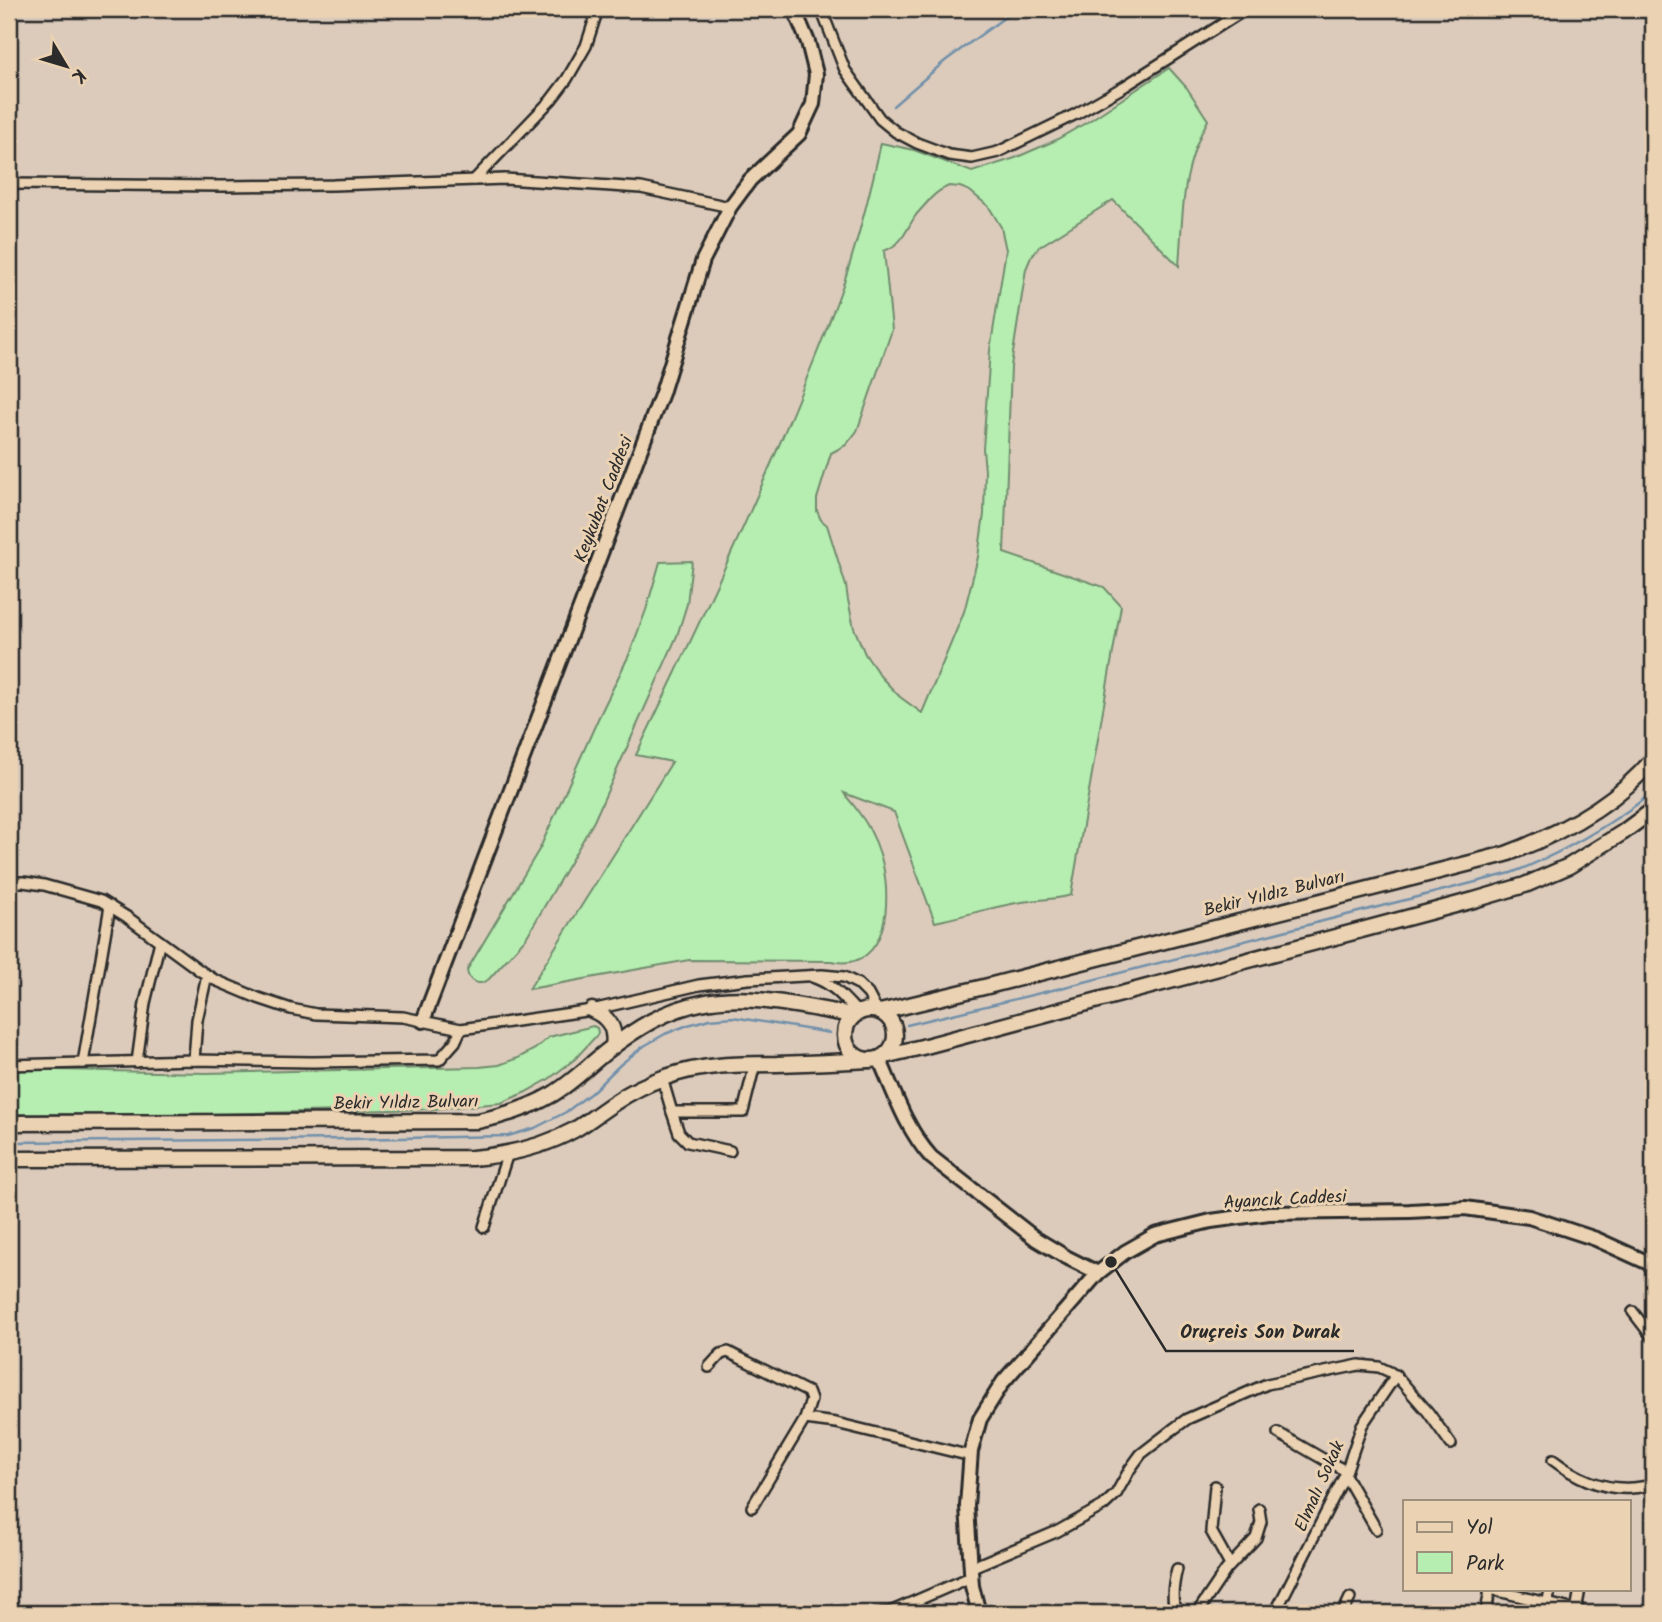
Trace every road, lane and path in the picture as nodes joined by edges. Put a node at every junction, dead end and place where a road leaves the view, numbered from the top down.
1 (598, 9) edge
2 (794, 9) edge
3 (821, 9) edge
4 (1246, 9) edge
5 (474, 180) junction
6 (9, 184) edge
7 (730, 207) junction
8 (1653, 759) edge
9 (1653, 810) edge
10 (9, 866) edge
11 (10, 882) edge
12 (110, 906) junction
13 (9, 914) edge
14 (160, 941) junction
15 (207, 975) junction
16 (807, 976) junction
17 (592, 1010) junction
18 (879, 1011) junction
19 (856, 1014) junction
20 (423, 1021) junction
21 (461, 1029) junction
22 (613, 1046) junction
23 (877, 1058) junction
24 (194, 1060) junction
25 (137, 1062) junction
26 (83, 1063) junction
27 (755, 1064) junction
28 (9, 1065) edge
29 (662, 1079) junction
30 (672, 1112) junction
31 (9, 1123) edge
32 (730, 1151) dead end
33 (508, 1153) junction
34 (9, 1159) edge
35 (484, 1227) dead end
36 (1653, 1265) edge
37 (1098, 1273) junction
38 (1633, 1312) dead end
39 (1653, 1338) edge
40 (709, 1367) dead end
41 (1396, 1376) junction
42 (805, 1419) junction
43 (1278, 1433) dead end
44 (1451, 1444) dead end
45 (971, 1456) junction
46 (1553, 1460) dead end
47 (1346, 1473) junction
48 (1653, 1485) edge
49 (1215, 1486) dead end
50 (752, 1507) dead end
51 (1259, 1509) dead end
52 (1376, 1529) dead end
53 (1230, 1565) junction
54 (1177, 1569) dead end
55 (971, 1573) junction
56 (1490, 1590) edge
57 (1493, 1590) edge
58 (1550, 1590) edge
59 (1580, 1590) edge
60 (1350, 1598) dead end
61 (1547, 1608) edge
62 (1576, 1611) junction
63 (888, 1613) edge
64 (979, 1613) edge
65 (1176, 1613) edge
66 (1197, 1613) edge
67 (1275, 1613) edge
68 (1343, 1613) edge
69 (1486, 1613) edge
70 (1587, 1613) edge

1 - 5 street
2 - 7 street, Keykubat Caddesi
3 - 4 street
5 - 6 street
5 - 7 street
7 - 20 street, Keykubat Caddesi
8 - 18 main road, Bekir Yıldız Bulvarı
9 - 23 main road
10 - 11 street
11 - 12 street
11 - 13 street
12 - 14 street
12 - 26 street
14 - 15 street
14 - 25 street
15 - 20 street
15 - 24 street
16 - 17 street
16 - 18 street
16 - 19 street
17 - 21 street
17 - 22 main road
18 - 19 main road
18 - 23 main road
19 - 22 main road, Bekir Yıldız Bulvarı
19 - 23 main road
20 - 21 street
21 - 24 street
22 - 31 main road, Bekir Yıldız Bulvarı
23 - 27 main road
23 - 37 street
24 - 25 street
25 - 26 street
26 - 28 street
27 - 29 main road
27 - 30 street
29 - 30 street
29 - 33 main road
30 - 32 street
33 - 34 main road
33 - 35 street
36 - 37 street, Ayancık Caddesi
37 - 45 street, Ayancık Caddesi
38 - 39 street
40 - 42 street
41 - 44 street
41 - 47 street, Elmalı Sokak
41 - 55 street
42 - 45 street
42 - 50 street
43 - 47 street
45 - 55 street, Ayancık Caddesi
46 - 48 street
47 - 52 street
47 - 67 street, Elmalı Sokak
49 - 53 street
51 - 53 street
53 - 66 street
54 - 65 street
55 - 63 street
55 - 64 street, Ayancık Caddesi
56 - 69 street
57 - 61 street
58 - 61 street
59 - 62 street
60 - 68 street
61 - 62 street
62 - 70 street

